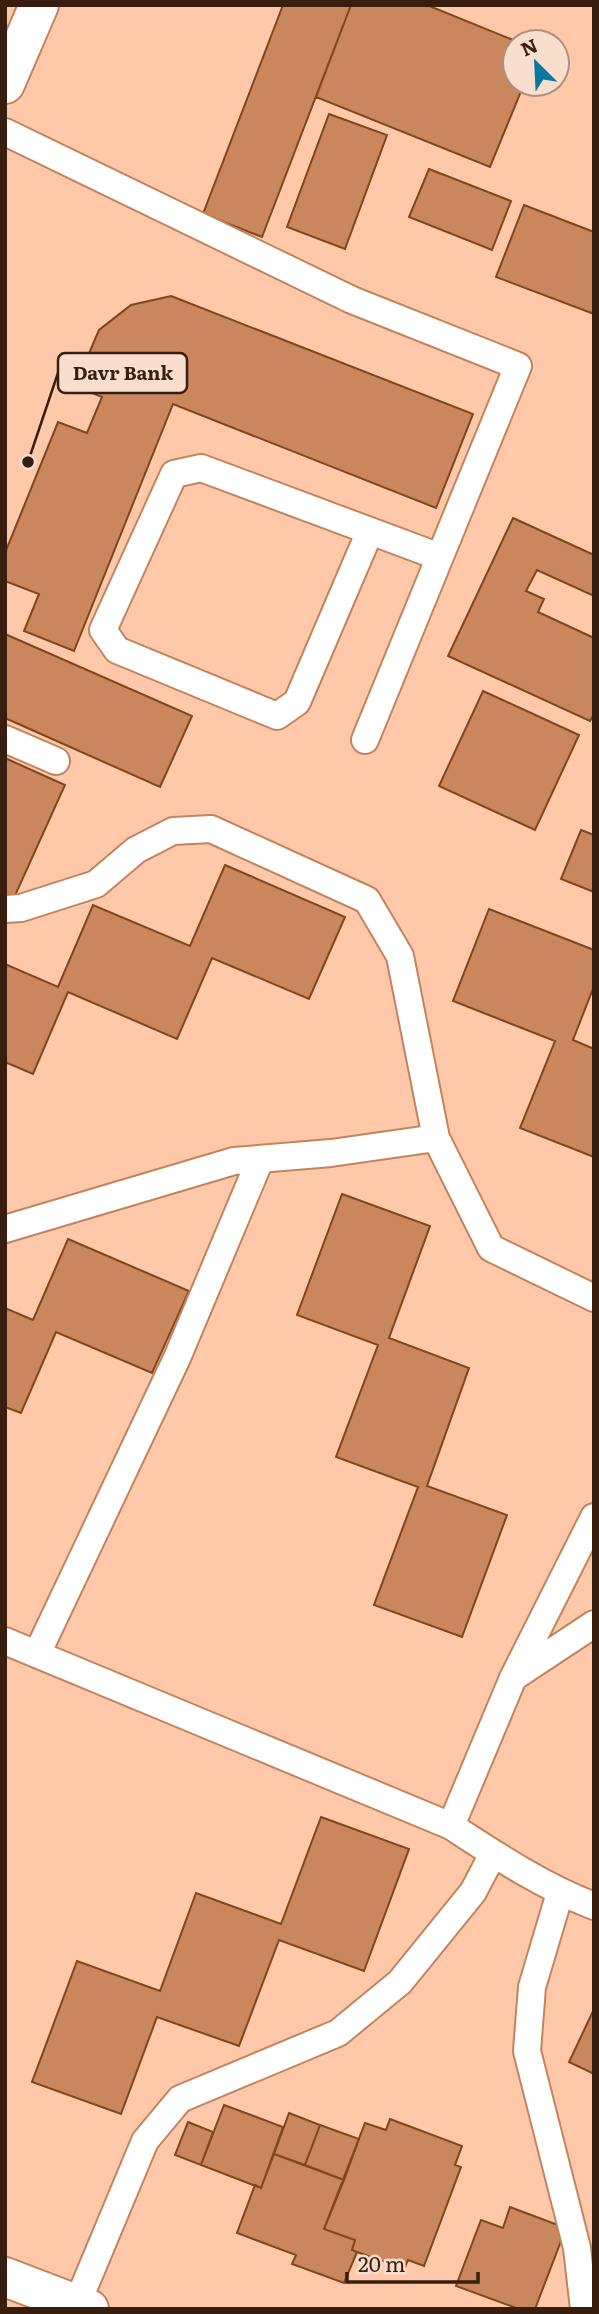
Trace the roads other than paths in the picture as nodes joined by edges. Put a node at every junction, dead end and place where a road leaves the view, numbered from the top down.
1 (39, 5) edge
2 (5, 84) edge
3 (5, 132) edge
4 (370, 531) junction
5 (440, 557) junction
6 (5, 739) edge
7 (365, 740) dead end
8 (56, 761) dead end
9 (5, 909) edge
10 (436, 1138) junction
11 (260, 1160) junction
12 (5, 1229) edge
13 (594, 1298) edge
14 (594, 1517) edge
15 (594, 1624) edge
16 (5, 1641) edge
17 (37, 1654) junction
18 (513, 1678) junction
19 (451, 1826) junction
20 (494, 1854) junction
21 (561, 1893) junction
22 (594, 1906) edge
23 (5, 2277) edge
24 (83, 2306) edge
25 (584, 2309) edge

1 - 2 main road
3 - 5 lane
4 - 4 lane
4 - 5 lane
5 - 7 lane
6 - 8 lane
9 - 10 lane
10 - 11 lane
10 - 13 lane
11 - 12 lane
11 - 17 lane
14 - 18 lane
15 - 18 lane
16 - 17 lane
17 - 19 lane
18 - 19 lane
19 - 20 lane
20 - 21 lane
20 - 24 lane
21 - 22 lane
21 - 25 lane
23 - 24 main road

